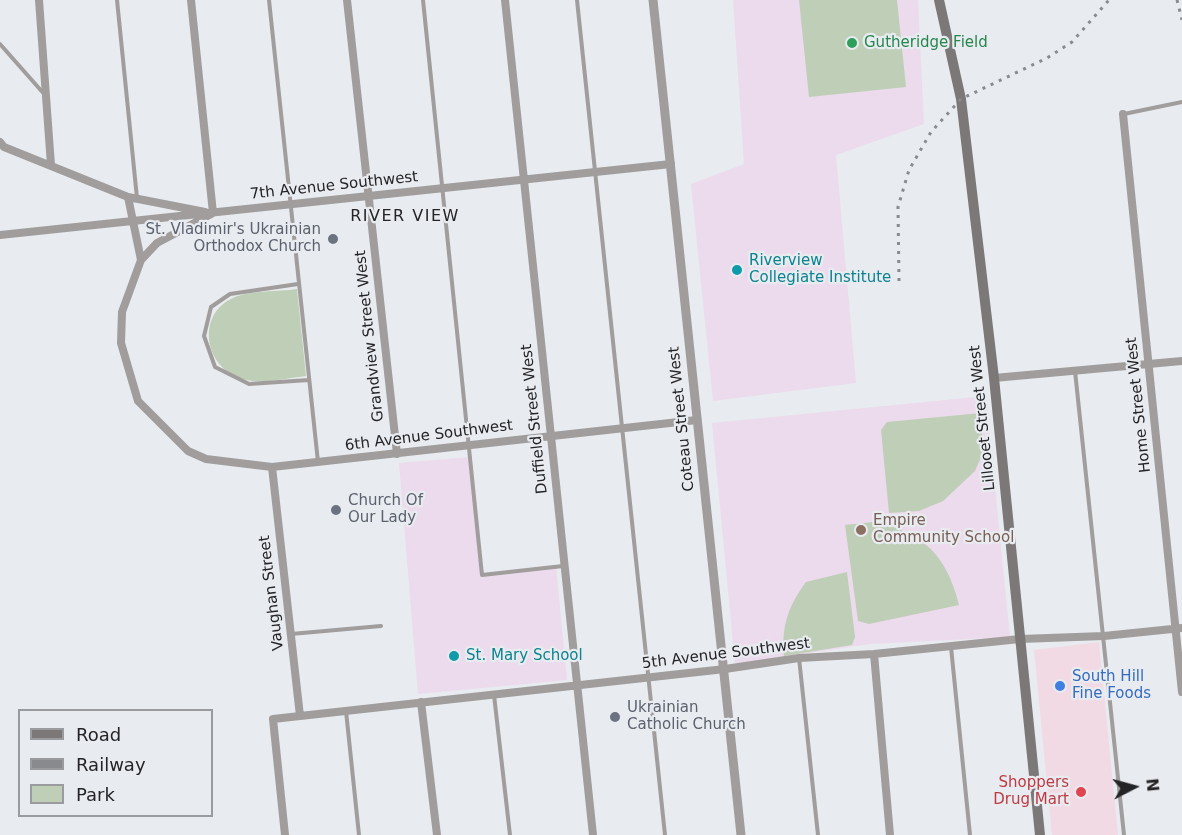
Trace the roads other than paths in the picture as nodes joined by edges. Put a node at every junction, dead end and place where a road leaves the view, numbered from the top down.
1 (39, 0) edge
2 (117, 0) edge
3 (191, 0) edge
4 (269, 0) edge
5 (347, 0) edge
6 (423, 0) edge
7 (505, 0) edge
8 (577, 0) edge
9 (653, 0) edge
10 (939, 0) edge
11 (0, 44) edge
12 (47, 97) junction
13 (1182, 102) edge
14 (1123, 114) joint
15 (0, 142) edge
16 (670, 164) junction
17 (51, 165) junction
18 (596, 172) junction
19 (524, 179) junction
20 (443, 188) junction
21 (368, 195) junction
22 (128, 197) junction
23 (137, 199) junction
24 (289, 204) junction
25 (213, 213) junction
26 (134, 222) junction
27 (0, 235) edge
28 (141, 260) junction
29 (298, 284) junction
30 (1182, 361) edge
31 (1148, 364) junction
32 (1075, 371) junction
33 (994, 378) junction
34 (309, 380) junction
35 (697, 420) junction
36 (622, 428) junction
37 (550, 435) junction
38 (469, 445) junction
39 (397, 454) junction
40 (318, 463) junction
41 (272, 467) junction
42 (564, 566) junction
43 (381, 626) dead end
44 (1179, 628) edge
45 (291, 634) junction
46 (1104, 636) junction
47 (1020, 639) junction
48 (950, 646) junction
49 (874, 654) junction
50 (799, 658) junction
51 (725, 669) junction
52 (648, 677) junction
53 (577, 686) junction
54 (1182, 693) edge
55 (494, 695) junction
56 (421, 702) junction
57 (346, 710) junction
58 (300, 716) junction
59 (285, 835) edge
60 (359, 835) edge
61 (437, 835) edge
62 (510, 835) edge
63 (593, 835) edge
64 (665, 835) edge
65 (741, 835) edge
66 (818, 835) edge
67 (890, 835) edge
68 (970, 835) edge
69 (1040, 835) edge
70 (1124, 835) edge

1 - 12 street
2 - 23 lane
3 - 25 street
4 - 24 lane
5 - 21 street, Grandview Street West
6 - 20 lane
7 - 19 street, Duffield Street West
8 - 18 lane
9 - 16 street, Coteau Street West
10 - 33 main road, Lillooet Street West
11 - 12 lane
12 - 17 street
13 - 14 lane
14 - 31 street, Home Street West
15 - 17 street
16 - 18 street, 7th Avenue Southwest
16 - 35 street, Coteau Street West
17 - 22 street
18 - 19 street, 7th Avenue Southwest
18 - 36 lane
19 - 20 street, 7th Avenue Southwest
19 - 37 street, Duffield Street West
20 - 21 street, 7th Avenue Southwest
20 - 38 lane
21 - 24 street, 7th Avenue Southwest
21 - 39 street, Grandview Street West
22 - 23 street
22 - 26 street
23 - 25 street
24 - 25 street, 7th Avenue Southwest
24 - 29 lane
25 - 26 street, 7th Avenue Southwest
25 - 28 street
26 - 27 street, 7th Avenue Southwest
26 - 28 street
28 - 41 street, 6th Avenue Southwest
29 - 34 lane
29 - 34 lane
30 - 31 street
31 - 32 street
31 - 44 street, Home Street West
32 - 33 street
32 - 46 lane
33 - 47 main road, Lillooet Street West
34 - 40 lane
35 - 36 street, 6th Avenue Southwest
35 - 51 street, Coteau Street West
36 - 37 street, 6th Avenue Southwest
36 - 52 lane
37 - 38 street, 6th Avenue Southwest
37 - 42 street, Duffield Street West
38 - 39 street, 6th Avenue Southwest
38 - 42 lane
39 - 40 street, 6th Avenue Southwest
40 - 41 street, 6th Avenue Southwest
41 - 45 street, Vaughan Street
42 - 53 street, Duffield Street West
43 - 45 lane
44 - 46 street, 5th Avenue Southwest
44 - 54 street, Home Street West
45 - 58 street, Vaughan Street
46 - 47 street, 5th Avenue Southwest
46 - 70 lane
47 - 48 street, 5th Avenue Southwest
47 - 69 main road, Lillooet Street West
48 - 49 street, 5th Avenue Southwest
48 - 68 lane
49 - 50 street, 5th Avenue Southwest
49 - 67 street
50 - 51 street, 5th Avenue Southwest
50 - 66 lane
51 - 52 street, 5th Avenue Southwest
51 - 65 street, Coteau Street West
52 - 53 street, 5th Avenue Southwest
52 - 64 lane
53 - 55 street, 5th Avenue Southwest
53 - 63 street, Duffield Street West
55 - 56 street, 5th Avenue Southwest
55 - 62 lane
56 - 57 street, 5th Avenue Southwest
56 - 61 street
57 - 58 street, 5th Avenue Southwest
57 - 60 lane
58 - 59 street, 5th Avenue Southwest

